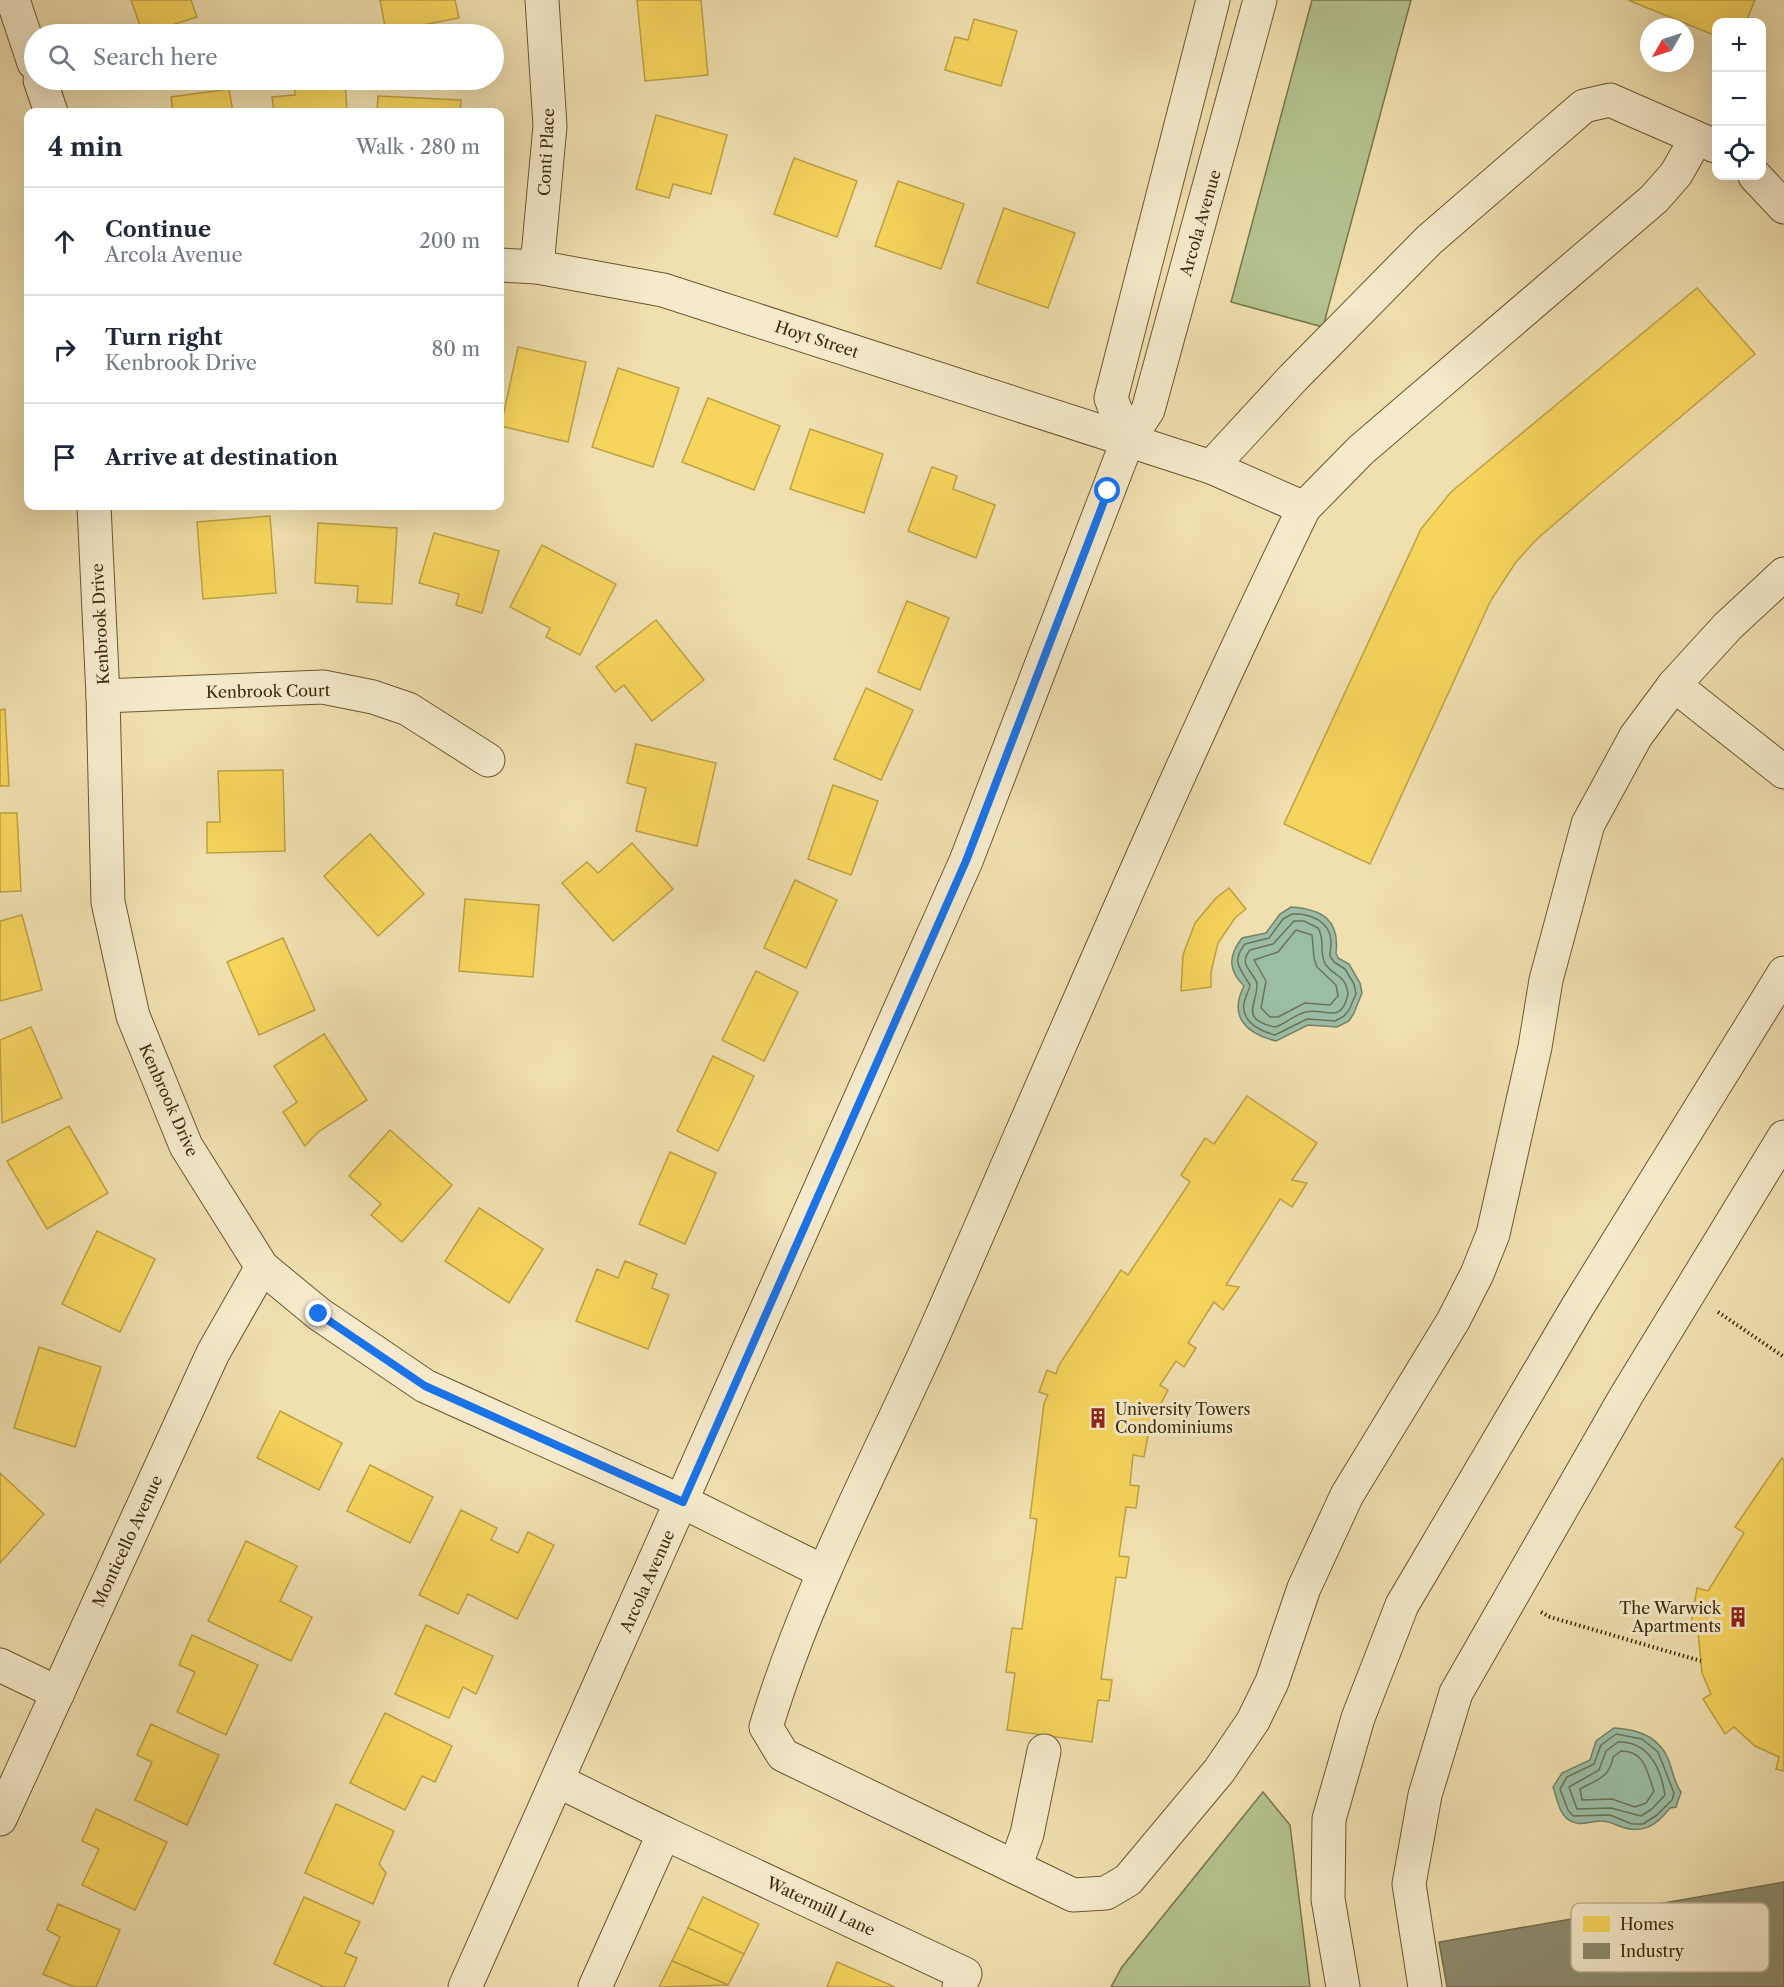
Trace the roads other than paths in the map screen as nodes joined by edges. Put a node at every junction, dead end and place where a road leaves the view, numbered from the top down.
1 (13, 0) edge
2 (542, 0) edge
3 (1213, 0) edge
4 (1260, 0) edge
5 (24, 33) edge
6 (43, 90) edge
7 (50, 108) edge
8 (1706, 143) edge
9 (1759, 180) edge
10 (1784, 207) edge
11 (504, 265) edge
12 (537, 267) junction
13 (1127, 442) junction
14 (1210, 467) junction
15 (1304, 508) junction
16 (94, 510) edge
17 (1784, 574) edge
18 (1674, 685) junction
19 (103, 696) junction
20 (488, 760) dead end
21 (1784, 772) edge
22 (1784, 973) edge
23 (1784, 1137) edge
24 (262, 1267) junction
25 (683, 1502) junction
26 (824, 1572) junction
27 (0, 1665) edge
28 (58, 1693) junction
29 (1044, 1751) dead end
30 (558, 1781) junction
31 (0, 1819) edge
32 (664, 1833) junction
33 (1015, 1868) junction
34 (465, 1987) edge
35 (596, 1987) edge
36 (959, 1987) edge
37 (1343, 1987) edge
38 (1425, 1987) edge

1 - 5 street
2 - 12 street, Conti Place
3 - 13 street
4 - 13 street, Arcola Avenue
6 - 7 street
8 - 14 street
8 - 15 street
9 - 10 street
11 - 12 street, Hoyt Street
12 - 13 street, Hoyt Street
13 - 14 street, Hoyt Street
13 - 25 street, Arcola Avenue
14 - 15 street, Hoyt Street
15 - 26 street
16 - 19 street, Kenbrook Drive
17 - 18 street
18 - 21 street
18 - 33 street
19 - 20 street, Kenbrook Court
19 - 24 street, Kenbrook Drive
22 - 37 street
23 - 38 street
24 - 25 street, Kenbrook Drive
24 - 28 street, Monticello Avenue
25 - 26 street, Kenbrook Drive
25 - 30 street, Arcola Avenue
26 - 33 street
27 - 28 street
28 - 31 street, Monticello Avenue
29 - 33 street
30 - 32 street, Watermill Lane
30 - 34 street, Arcola Avenue
32 - 35 street
32 - 36 street, Watermill Lane

